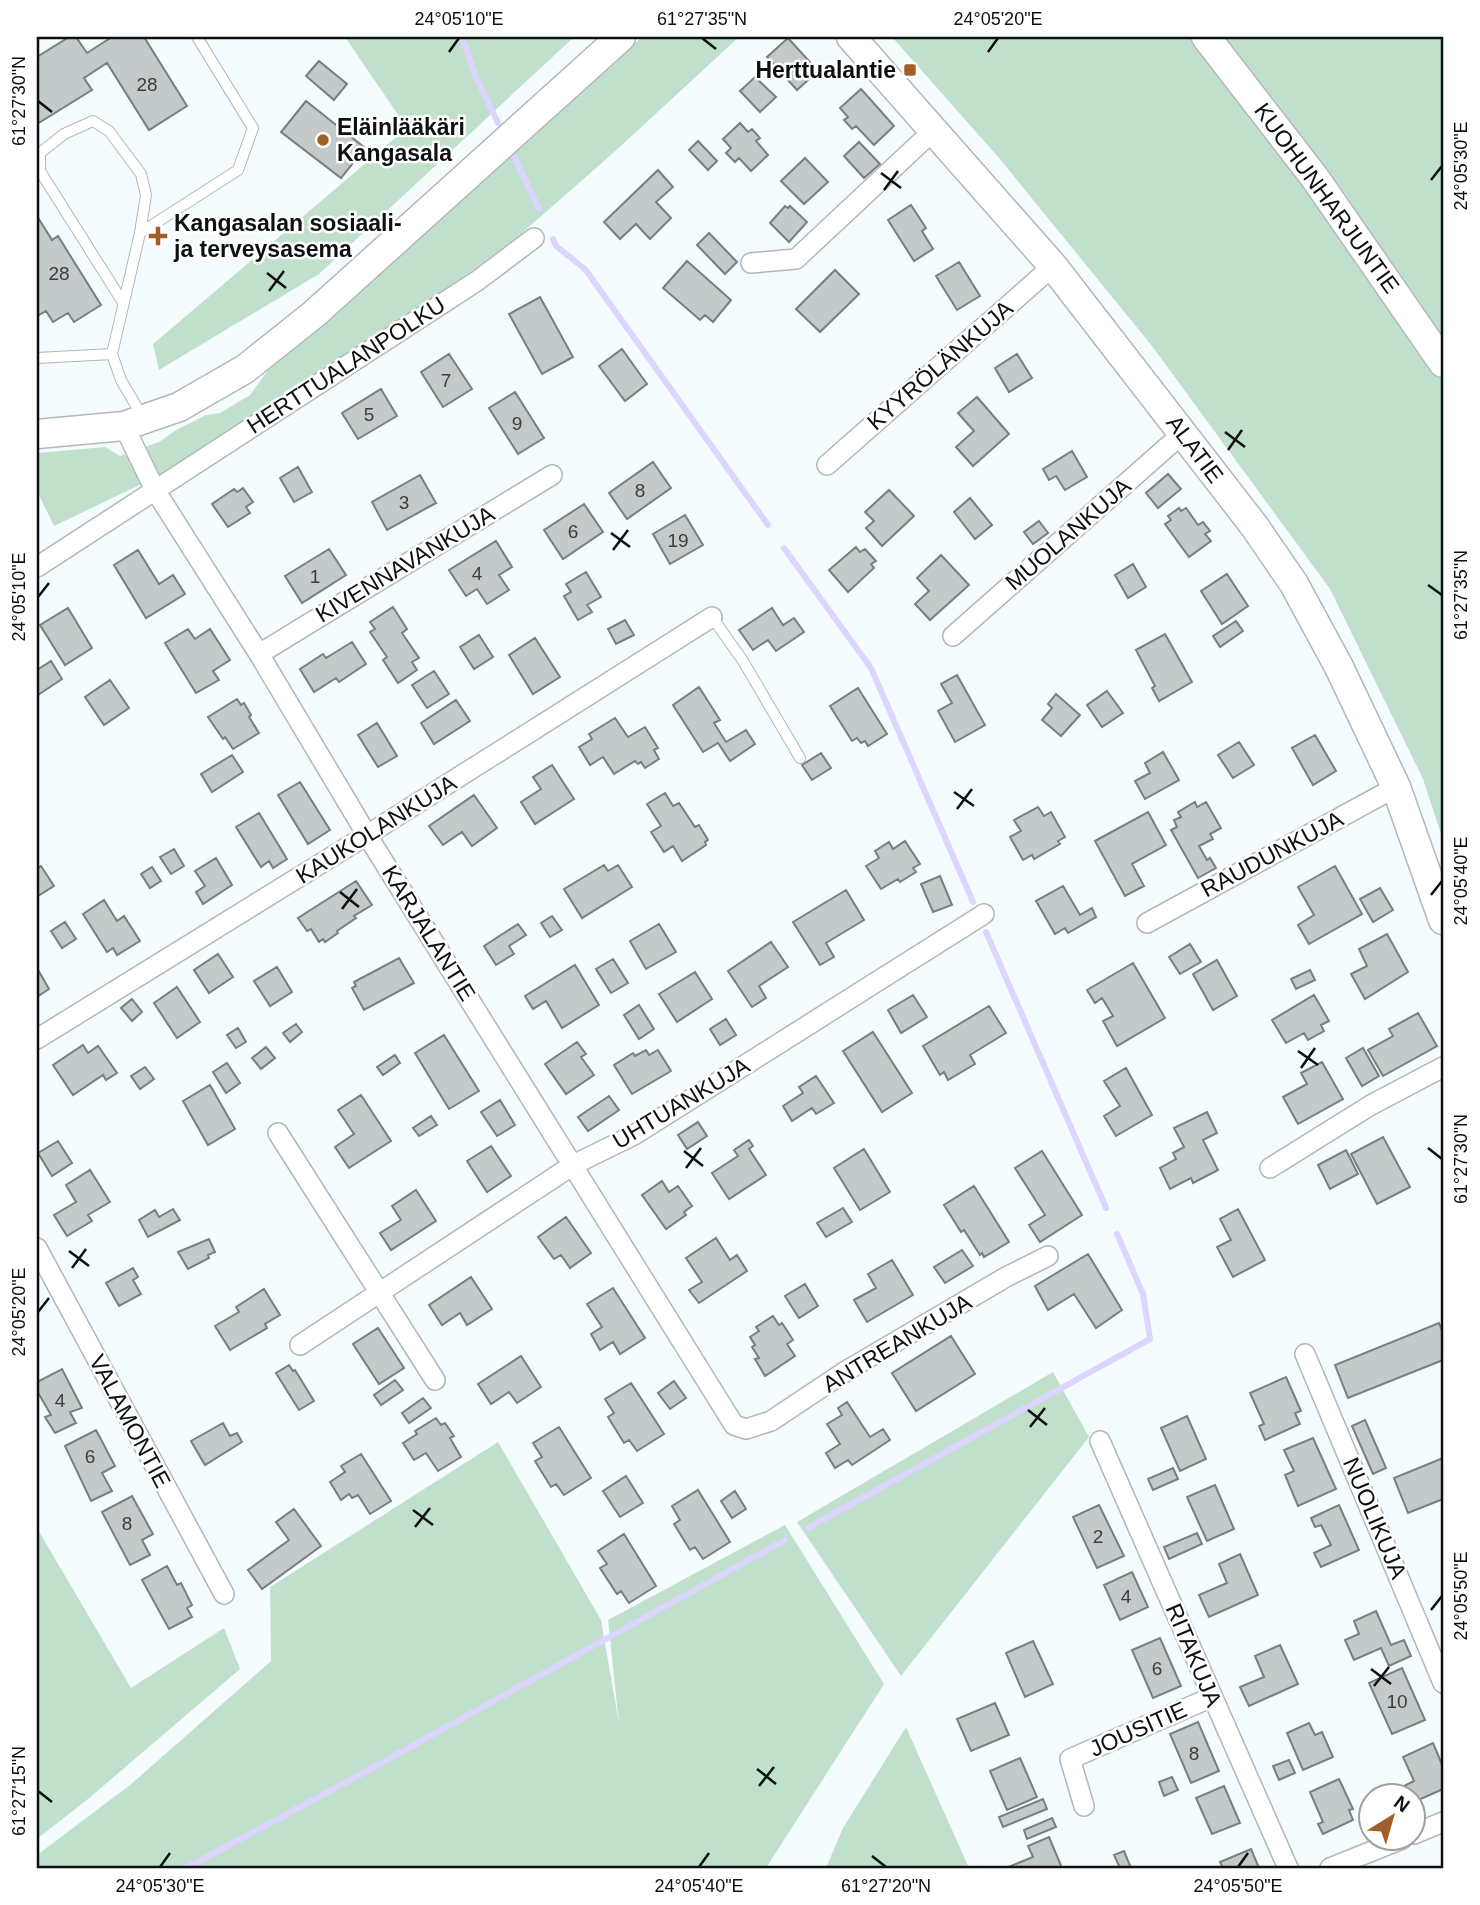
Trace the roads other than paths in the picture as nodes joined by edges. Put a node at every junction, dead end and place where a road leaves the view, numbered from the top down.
1 (197, 37) edge
2 (621, 37) edge
3 (851, 37) edge
4 (1206, 37) edge
5 (934, 130) junction
6 (140, 233) junction
7 (534, 238) dead end
8 (751, 263) dead end
9 (1053, 266) junction
10 (122, 301) junction
11 (112, 354) junction
12 (37, 358) edge
13 (1443, 363) edge
14 (133, 422) junction
15 (1183, 433) junction
16 (37, 434) edge
17 (827, 465) dead end
18 (552, 475) dead end
19 (155, 490) junction
20 (37, 566) edge
21 (712, 617) joint
22 (953, 636) dead end
23 (258, 654) junction
24 (800, 758) dead end
25 (1396, 787) junction
26 (367, 835) junction
27 (984, 914) dead end
28 (1443, 920) edge
29 (1147, 923) dead end
30 (37, 1039) edge
31 (1443, 1067) edge
32 (278, 1133) dead end
33 (573, 1165) junction
34 (1270, 1168) dead end
35 (37, 1248) edge
36 (1048, 1256) dead end
37 (379, 1293) junction
38 (300, 1345) dead end
39 (1305, 1353) dead end
40 (435, 1380) dead end
41 (746, 1429) joint
42 (1100, 1441) dead end
43 (224, 1594) dead end
44 (1443, 1683) edge
45 (1212, 1697) junction
46 (1084, 1806) dead end
47 (1367, 1853) edge
48 (1288, 1868) edge
49 (1330, 1868) edge

1 - 6 lane
2 - 14 street
3 - 5 street, ALATIE
4 - 13 street, KUOHUNHARJUNTIE
5 - 8 street
5 - 9 street, ALATIE
6 - 10 lane
6 - 10 lane
7 - 19 street, HERTTUALANPOLKU
9 - 15 street, ALATIE
9 - 17 street, KYYRÖLÄNKUJA
10 - 11 lane
11 - 12 lane
11 - 14 lane
14 - 16 street
14 - 19 street, KARJALANTIE
15 - 22 street, MUOLANKUJA
15 - 25 street, ALATIE
18 - 23 street, KIVENNAVANKUJA
19 - 20 street
19 - 23 street, KARJALANTIE
21 - 24 lane
21 - 26 street, KAUKOLANKUJA
23 - 26 street, KARJALANTIE
25 - 28 street, ALATIE
25 - 29 street, RAUDUNKUJA
26 - 30 street, KAUKOLANKUJA
26 - 33 street, KARJALANTIE
27 - 33 street, UHTUANKUJA
31 - 34 street
32 - 37 street
33 - 37 street, UHTUANKUJA
33 - 41 street, KARJALANTIE
35 - 43 street, VALAMONTIE
36 - 41 street, ANTREANKUJA
37 - 38 street, UHTUANKUJA
37 - 40 street
39 - 44 street, NUOLIKUJA
42 - 45 street, RITAKUJA
45 - 46 street, JOUSITIE
45 - 48 street, RITAKUJA
47 - 49 street

